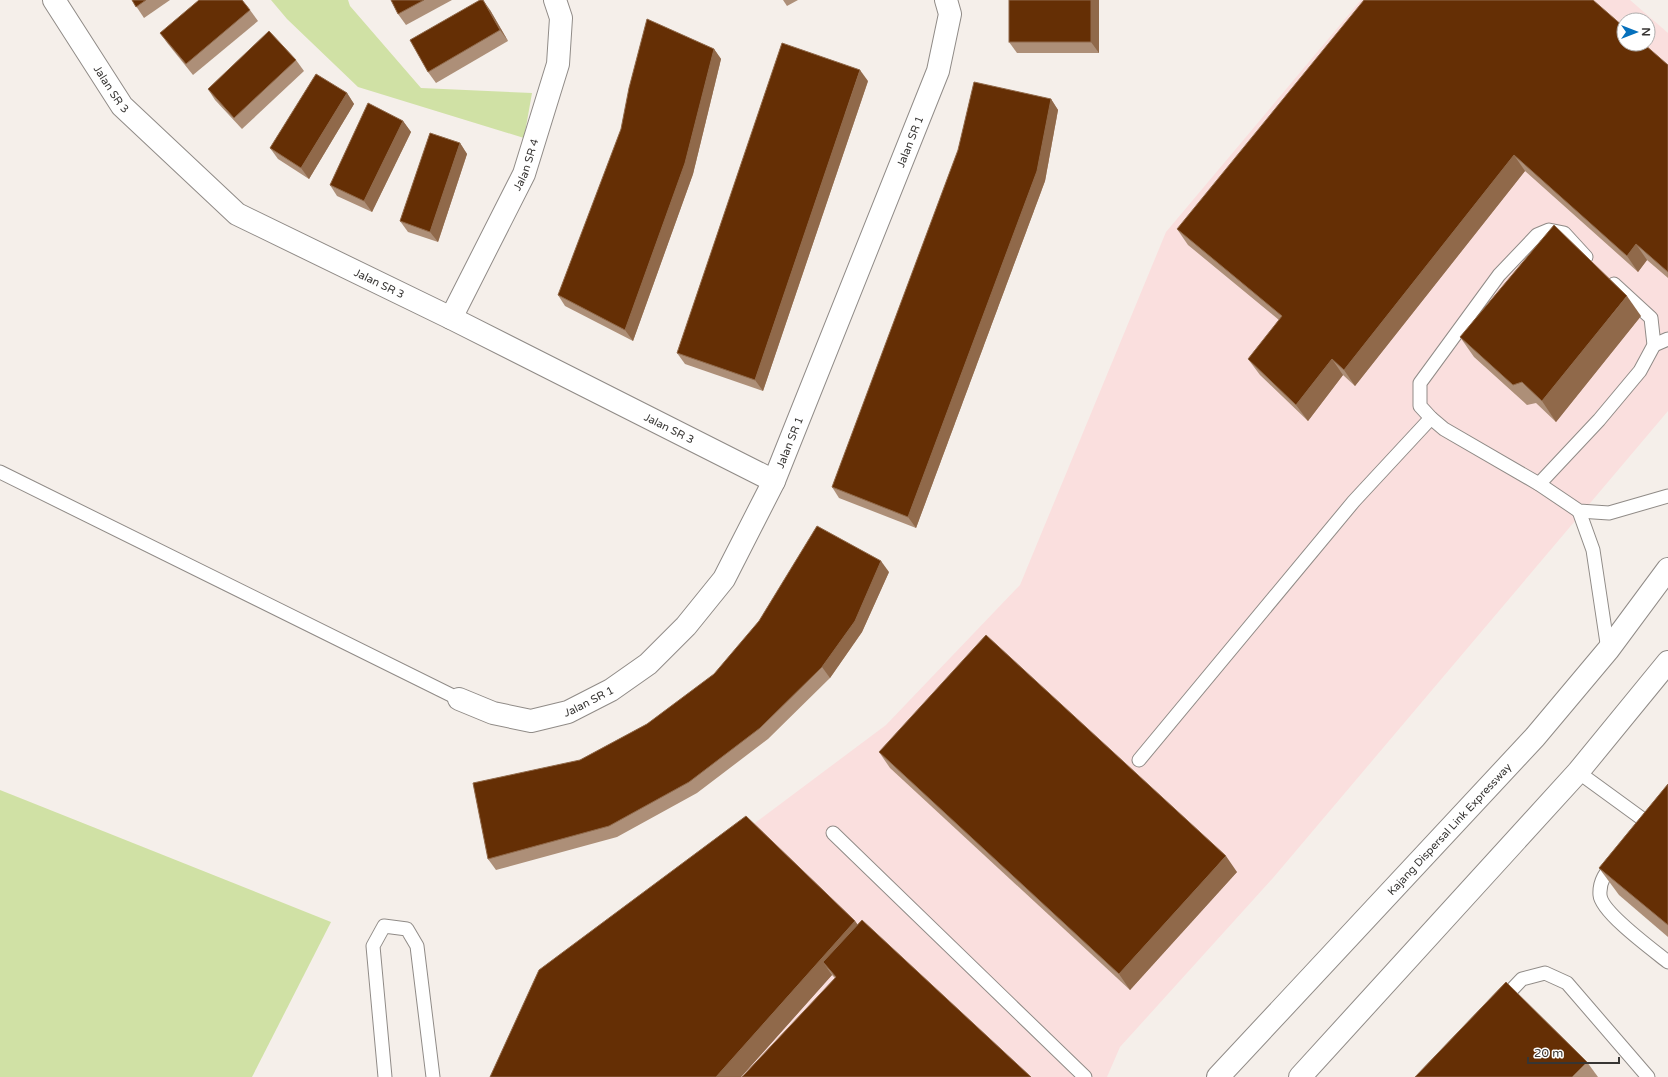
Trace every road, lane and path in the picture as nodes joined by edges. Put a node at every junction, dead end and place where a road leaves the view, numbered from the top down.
1 (54, 0) edge
2 (555, 0) edge
3 (946, 0) edge
4 (1594, 265) edge
5 (1606, 276) edge
6 (451, 318) junction
7 (1668, 339) edge
8 (1654, 345) junction
9 (1431, 418) junction
10 (0, 472) edge
11 (774, 482) junction
12 (1539, 484) junction
13 (1668, 496) edge
14 (1579, 511) junction
15 (1668, 569) edge
16 (1608, 650) junction
17 (1668, 662) edge
18 (459, 699) joint
19 (1139, 760) dead end
20 (1578, 772) junction
21 (1658, 812) edge
22 (1648, 823) junction
23 (833, 833) dead end
24 (1638, 835) edge
25 (1623, 852) edge
26 (1668, 962) edge
27 (1494, 1008) edge
28 (1214, 1076) edge
29 (385, 1077) edge
30 (433, 1077) edge
31 (1085, 1077) edge
32 (1300, 1077) edge
33 (1648, 1077) edge

1 - 6 main road, Jalan SR 3
2 - 6 main road, Jalan SR 4
3 - 11 main road, Jalan SR 1
4 - 9 lane
5 - 8 lane
6 - 11 main road, Jalan SR 3
7 - 8 lane
8 - 12 lane
9 - 12 lane
9 - 19 lane
10 - 18 lane
11 - 18 main road, Jalan SR 1
12 - 14 lane
13 - 14 lane
14 - 16 lane
15 - 16 main road, Kajang Dispersal Link Expressway
16 - 28 main road, Kajang Dispersal Link Expressway
17 - 20 main road
20 - 22 lane
20 - 32 main road
21 - 22 lane
22 - 24 lane
23 - 31 lane
25 - 26 lane
27 - 33 lane
29 - 30 lane

